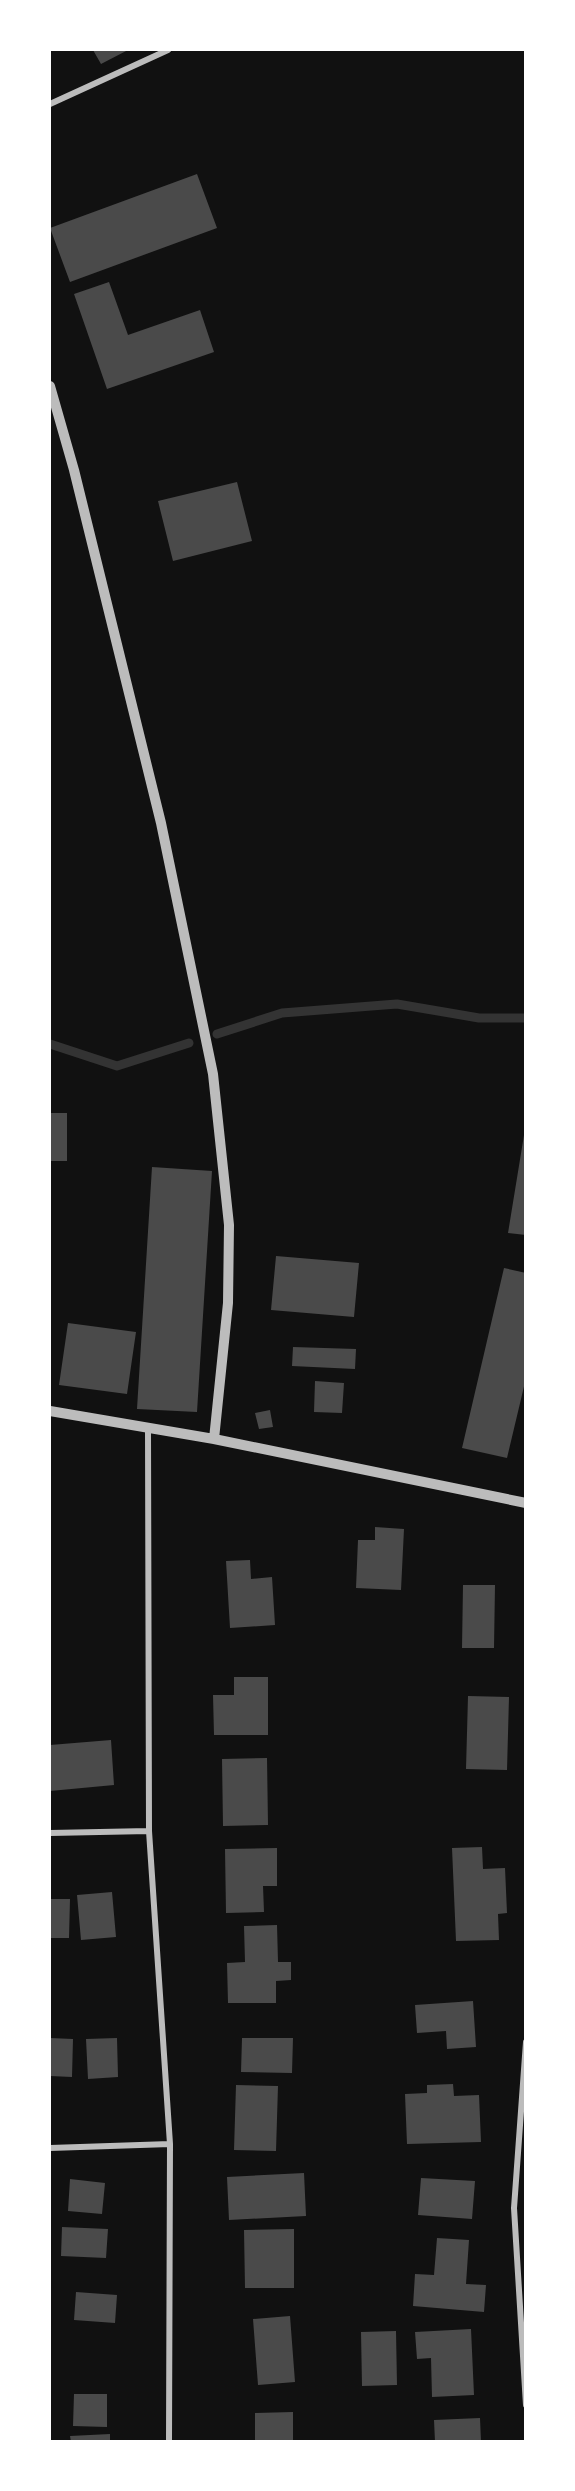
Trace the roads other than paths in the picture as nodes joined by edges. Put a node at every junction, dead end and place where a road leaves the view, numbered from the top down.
1 (168, 50) edge
2 (50, 104) edge
3 (50, 386) edge
4 (50, 1411) edge
5 (148, 1429) junction
6 (214, 1439) junction
7 (525, 1503) edge
8 (149, 1831) junction
9 (50, 1833) edge
10 (525, 2042) edge
11 (170, 2144) junction
12 (50, 2148) edge
13 (525, 2405) edge
14 (169, 2442) edge

1 - 2 street
3 - 6 street
4 - 5 street
5 - 6 street
5 - 8 street
6 - 7 street
8 - 9 street
8 - 11 street
10 - 13 street
11 - 12 street
11 - 14 street

